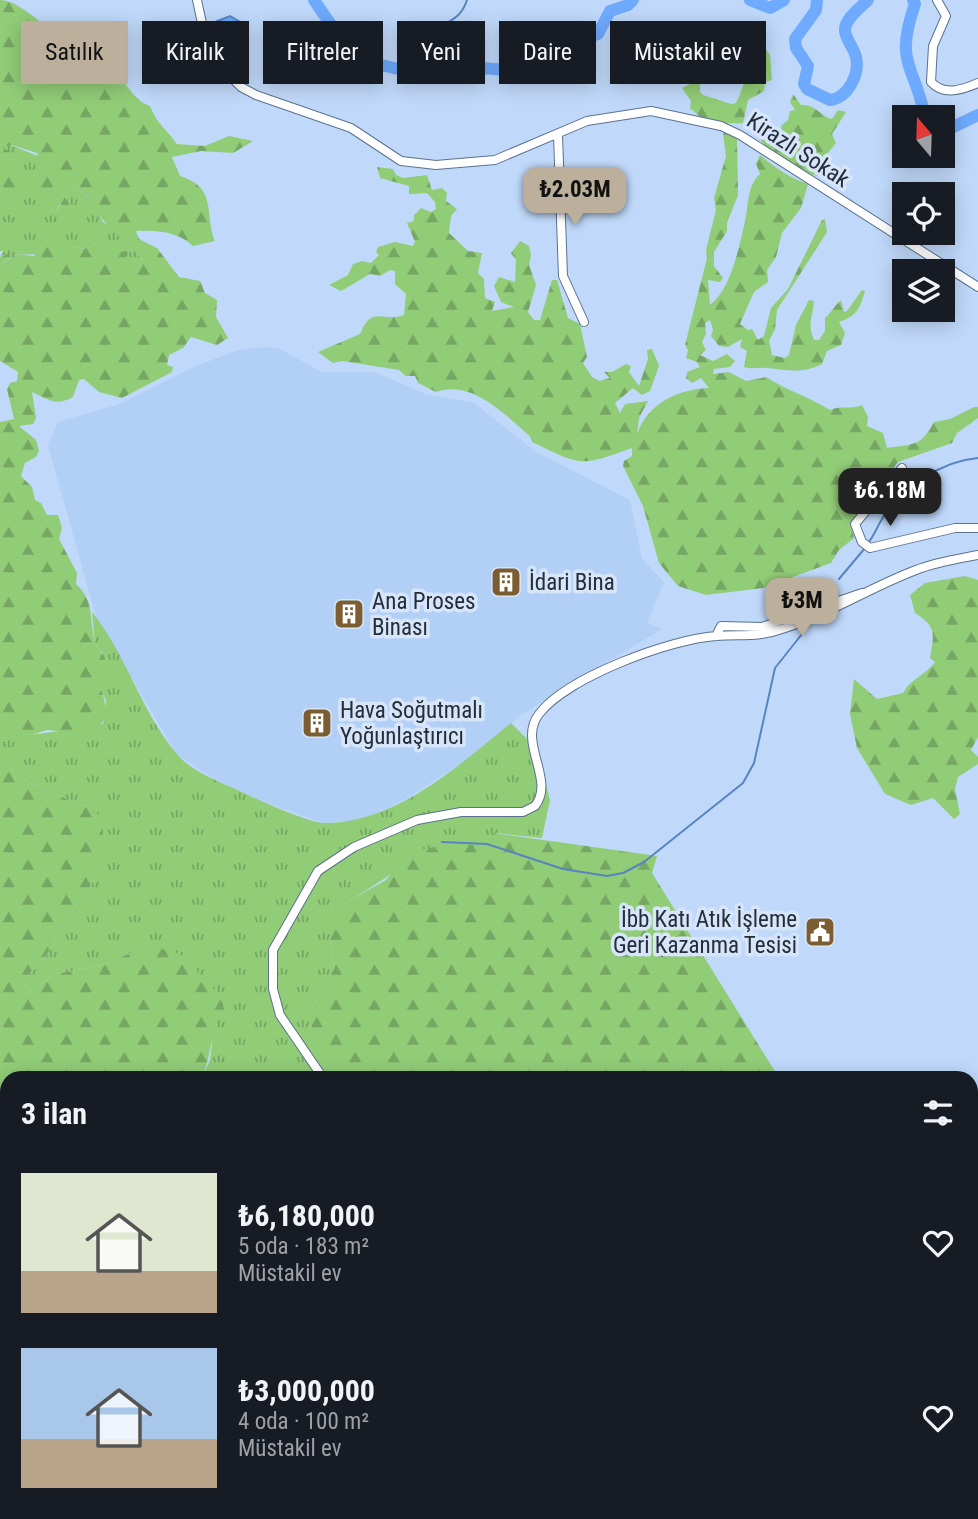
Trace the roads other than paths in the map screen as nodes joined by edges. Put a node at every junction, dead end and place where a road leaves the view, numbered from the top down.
1 (197, 0) edge
2 (937, 0) edge
3 (978, 83) edge
4 (558, 135) junction
5 (978, 287) edge
6 (584, 322) dead end
7 (902, 468) dead end
8 (978, 528) edge
9 (978, 555) edge
10 (318, 1071) edge

1 - 4 street, Kirazlı Sokak
2 - 3 street
4 - 5 street, Kirazlı Sokak
4 - 6 street
7 - 8 street
9 - 10 street

